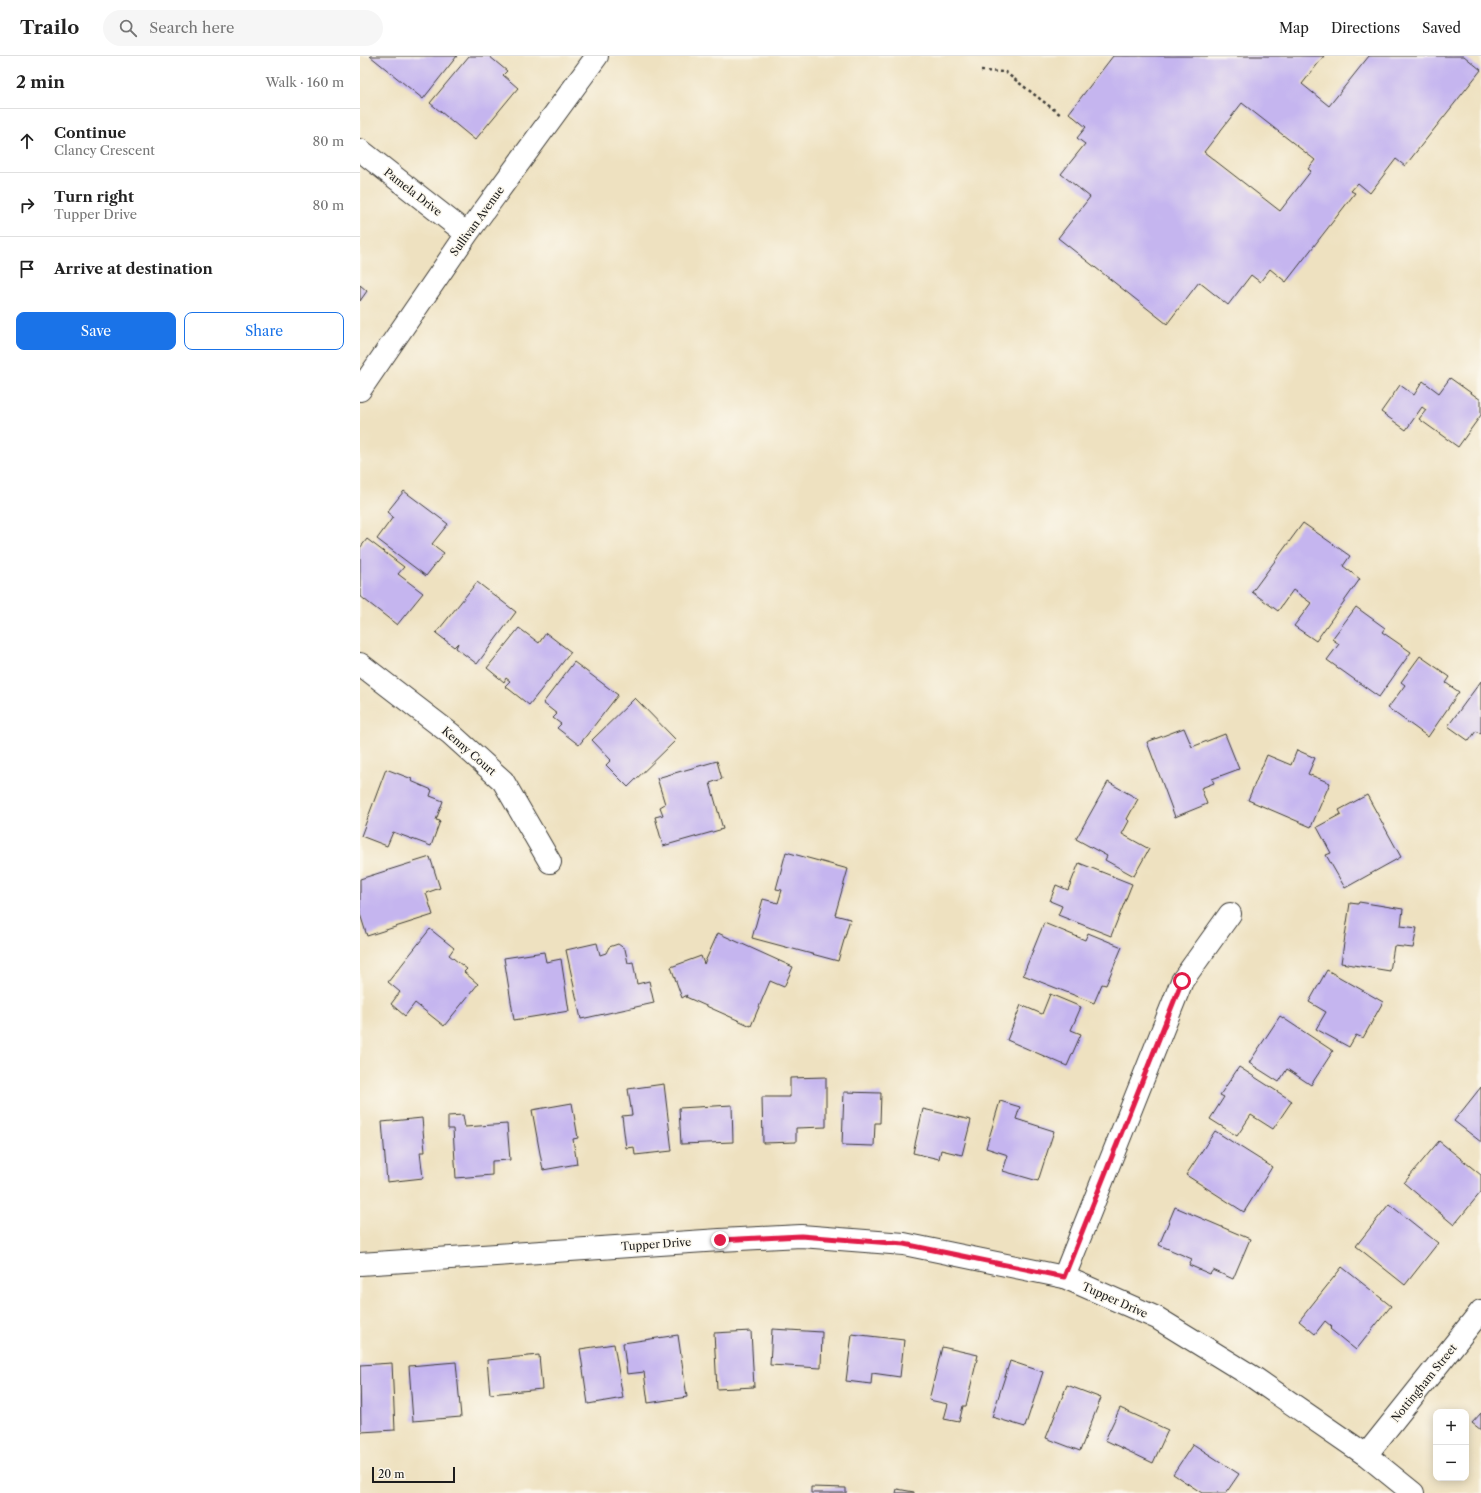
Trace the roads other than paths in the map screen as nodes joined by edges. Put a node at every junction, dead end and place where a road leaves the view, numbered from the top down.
1 (598, 56) edge
2 (360, 150) edge
3 (467, 234) junction
4 (360, 390) edge
5 (360, 664) edge
6 (550, 862) dead end
7 (1230, 914) dead end
8 (360, 1264) edge
9 (1064, 1277) junction
10 (1481, 1311) edge
11 (1366, 1455) junction
12 (1413, 1493) edge

1 - 3 street, Sullivan Avenue
2 - 3 street, Pamela Drive
3 - 4 street, Sullivan Avenue
5 - 6 street, Kenny Court
7 - 9 street
8 - 9 street, Tupper Drive
9 - 11 street, Tupper Drive
10 - 11 street, Nottingham Street
11 - 12 street, Tupper Drive

